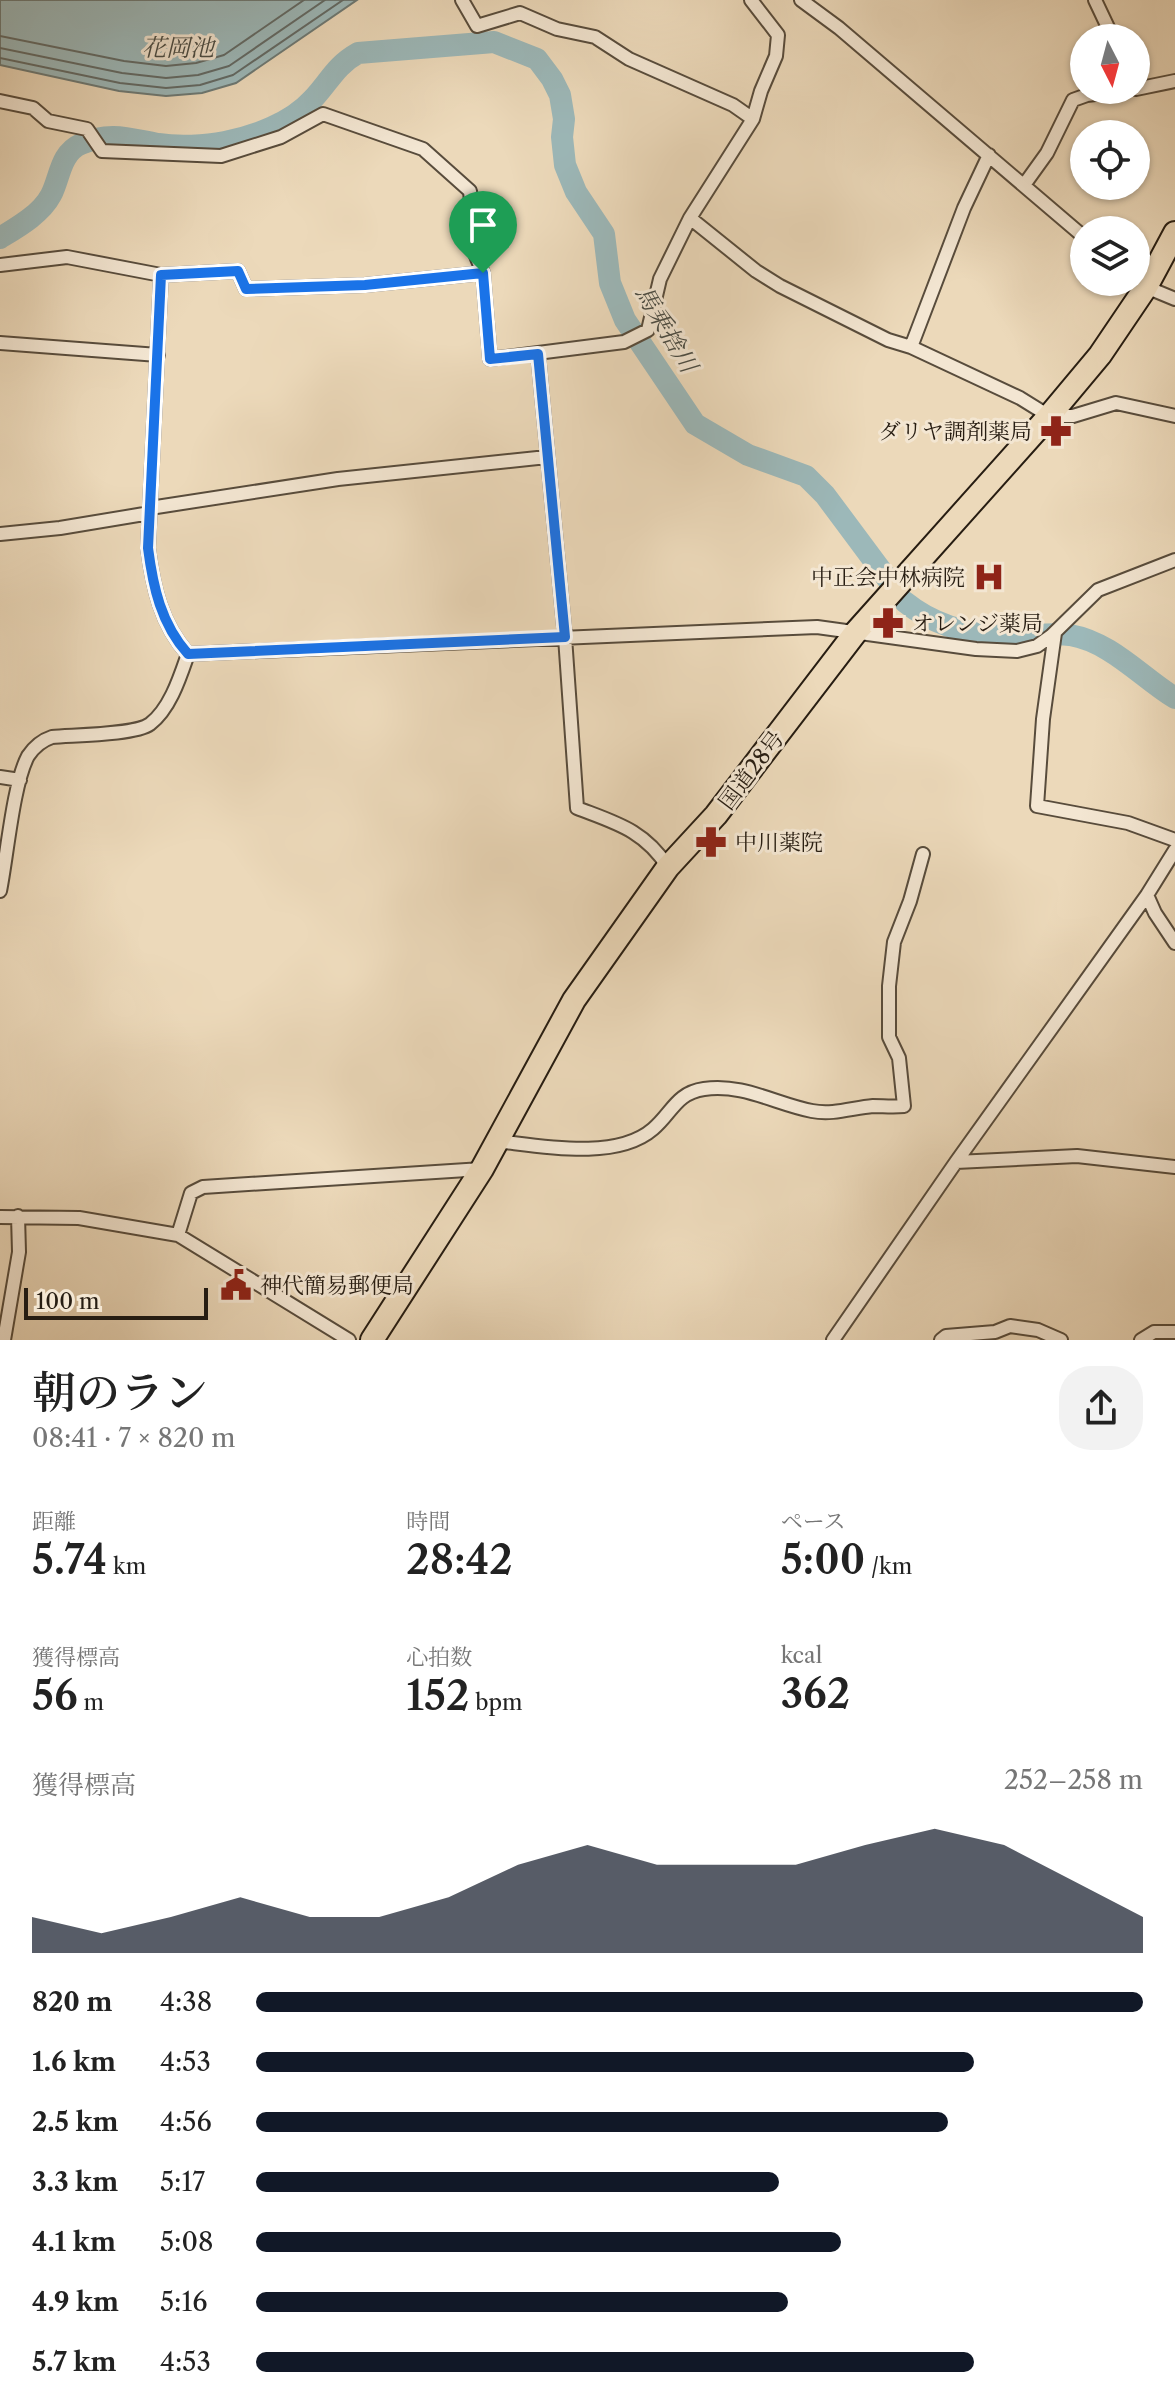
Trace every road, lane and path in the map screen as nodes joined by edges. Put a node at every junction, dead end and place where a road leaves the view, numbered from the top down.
1 (462, 0) edge
2 (751, 0) edge
3 (801, 0) edge
4 (1095, 0) edge
5 (1106, 24) edge
6 (1175, 81) edge
7 (1150, 85) edge
8 (0, 101) edge
9 (1071, 104) edge
10 (753, 119) junction
11 (989, 155) junction
12 (1024, 185) junction
13 (690, 218) junction
14 (1070, 225) edge
15 (1175, 233) edge
16 (0, 265) edge
17 (1150, 270) edge
18 (483, 273) junction
19 (161, 275) junction
20 (1150, 287) edge
21 (1134, 296) edge
22 (1175, 299) edge
23 (0, 343) edge
24 (911, 347) junction
25 (538, 354) junction
26 (158, 355) junction
27 (1049, 416) junction
28 (1175, 416) edge
29 (547, 457) junction
30 (150, 511) junction
31 (0, 534) edge
32 (1175, 560) edge
33 (856, 632) junction
34 (1055, 633) junction
35 (565, 637) junction
36 (188, 654) junction
37 (0, 777) edge
38 (20, 780) junction
39 (1175, 840) edge
40 (1175, 850) edge
41 (923, 854) dead end
42 (668, 867) junction
43 (0, 891) edge
44 (1147, 895) junction
45 (1175, 943) edge
46 (497, 1141) junction
47 (956, 1162) junction
48 (1175, 1167) edge
49 (482, 1169) junction
50 (18, 1216) junction
51 (0, 1217) edge
52 (178, 1235) junction
53 (1175, 1332) edge
54 (4, 1340) edge
55 (349, 1340) edge
56 (372, 1340) edge
57 (833, 1340) edge
58 (941, 1340) edge
59 (1061, 1340) edge
60 (1141, 1340) edge

1 - 10 street
2 - 10 street
3 - 11 street
4 - 5 street
6 - 7 street
8 - 18 street
9 - 12 street
10 - 13 street
11 - 12 street
11 - 24 street
12 - 14 street
13 - 24 street
13 - 25 street
15 - 17 highway, 国道28号
16 - 19 street
18 - 19 street
18 - 25 street
19 - 26 street
20 - 22 street
21 - 27 highway, 国道28号
23 - 26 street
24 - 27 street
25 - 29 street
26 - 30 street
27 - 28 street
27 - 33 highway, 国道28号
29 - 30 street
29 - 35 street
30 - 31 street
30 - 36 street
32 - 34 street
33 - 34 street
33 - 35 street
33 - 42 highway, 国道28号
34 - 39 street
35 - 36 street
35 - 42 street
36 - 38 street
37 - 38 street
38 - 43 street
40 - 44 street
41 - 46 street
42 - 46 highway, 国道28号
44 - 45 street
44 - 47 street
46 - 49 highway, 国道28号
47 - 48 street
47 - 57 street
49 - 52 street
49 - 56 highway, 国道28号
50 - 51 street
50 - 52 street
50 - 54 street
52 - 55 street
53 - 60 street
58 - 59 street

